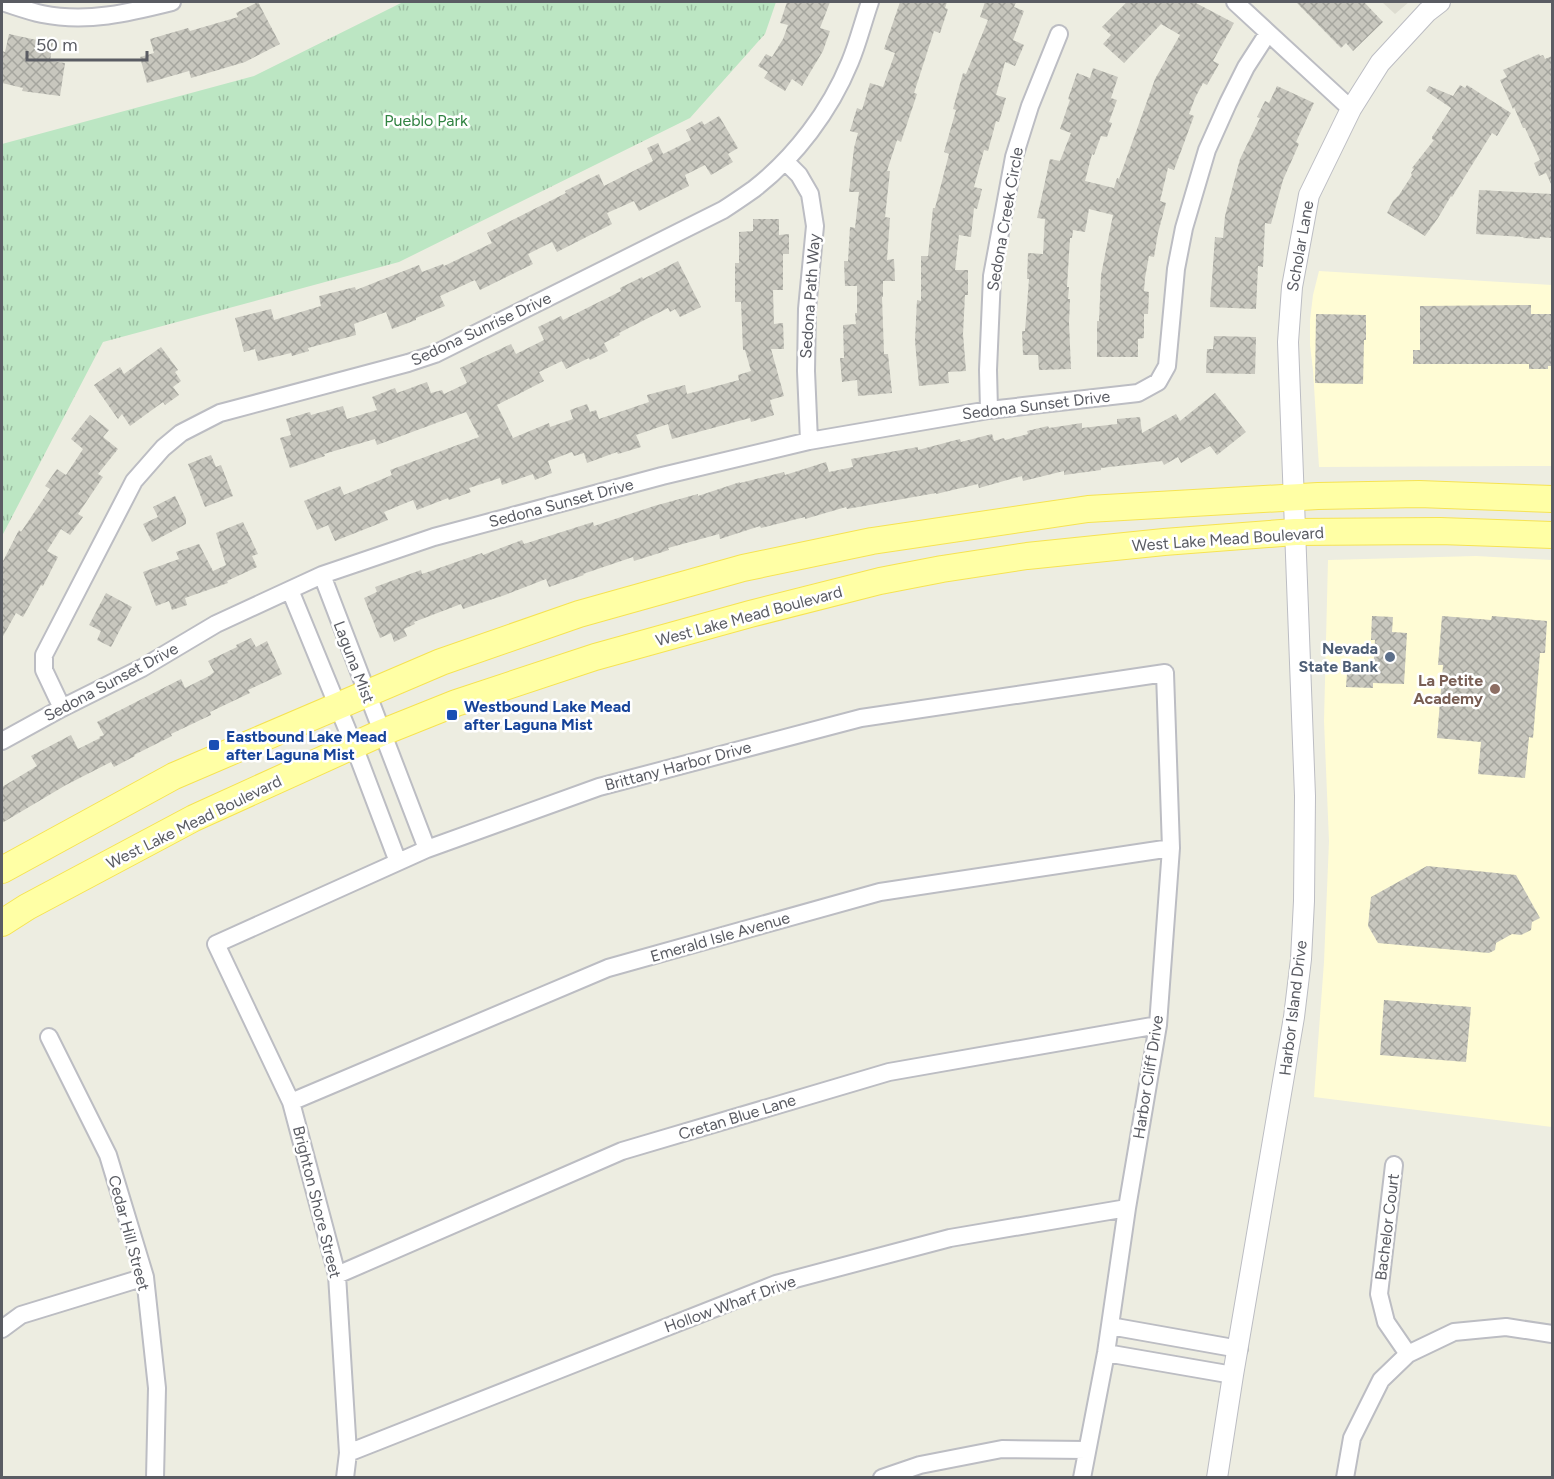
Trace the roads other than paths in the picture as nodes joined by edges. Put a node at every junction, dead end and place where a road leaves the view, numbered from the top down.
1 (2, 2) edge
2 (172, 2) edge
3 (870, 2) edge
4 (1235, 2) edge
5 (1440, 2) edge
6 (1268, 33) junction
7 (1059, 34) dead end
8 (1351, 109) junction
9 (785, 161) junction
10 (989, 410) junction
11 (809, 441) junction
12 (1294, 497) junction
13 (1552, 499) edge
14 (1295, 532) junction
15 (1552, 535) edge
16 (322, 575) junction
17 (290, 590) junction
18 (1165, 673) joint
19 (366, 694) junction
20 (338, 706) junction
21 (62, 708) junction
22 (381, 732) junction
23 (2, 741) edge
24 (354, 746) junction
25 (1171, 848) junction
26 (427, 849) junction
27 (398, 862) junction
28 (2, 870) edge
29 (2, 923) edge
30 (216, 944) joint
31 (1158, 1025) junction
32 (50, 1037) dead end
33 (291, 1102) junction
34 (1394, 1165) dead end
35 (1127, 1208) junction
36 (337, 1275) junction
37 (145, 1277) junction
38 (1110, 1326) junction
39 (2, 1329) edge
40 (1552, 1334) edge
41 (1239, 1349) junction
42 (1106, 1353) junction
43 (1408, 1354) junction
44 (1233, 1375) junction
45 (1086, 1450) junction
46 (348, 1453) junction
47 (155, 1478) edge
48 (345, 1478) edge
49 (882, 1478) edge
50 (1082, 1478) edge
51 (1217, 1478) edge
52 (1345, 1478) edge

1 - 2 street
3 - 9 street, Sedona Sunrise Drive
4 - 6 street
5 - 8 street, Scholar Lane
6 - 8 street
6 - 10 street, Sedona Sunset Drive
7 - 10 street, Sedona Creek Circle
8 - 12 street, Scholar Lane
9 - 11 street, Sedona Path Way
9 - 21 street, Sedona Sunrise Drive
10 - 11 street, Sedona Sunset Drive
11 - 16 street, Sedona Sunset Drive
12 - 13 main road
12 - 14 street, Scholar Lane
12 - 19 main road
14 - 15 main road, West Lake Mead Boulevard
14 - 22 main road, West Lake Mead Boulevard
14 - 41 street, Harbor Island Drive
16 - 17 street, Sedona Sunset Drive
16 - 19 street, Laguna Mist
17 - 20 street, Laguna Mist
17 - 21 street, Sedona Sunset Drive
18 - 25 street, Harbor Cliff Drive
18 - 26 street, Brittany Harbor Drive
19 - 20 main road
19 - 22 street, Laguna Mist
20 - 24 street, Laguna Mist
20 - 28 main road
21 - 23 street, Sedona Sunset Drive
22 - 24 main road, West Lake Mead Boulevard
22 - 26 street, Laguna Mist
24 - 27 street, Laguna Mist
24 - 29 main road, West Lake Mead Boulevard
25 - 31 street, Harbor Cliff Drive
25 - 33 street, Emerald Isle Avenue
26 - 27 street, Brittany Harbor Drive
27 - 30 street, Brittany Harbor Drive
30 - 33 street, Brighton Shore Street
31 - 35 street, Harbor Cliff Drive
31 - 36 street, Cretan Blue Lane
32 - 37 street, Cedar Hill Street
33 - 36 street, Brighton Shore Street
34 - 43 street, Bachelor Court
35 - 38 street, Harbor Cliff Drive
35 - 46 street, Hollow Wharf Drive
36 - 46 street, Brighton Shore Street
37 - 39 street
37 - 47 street, Cedar Hill Street
38 - 41 street
38 - 42 street, Harbor Cliff Drive
40 - 43 street
41 - 44 street, Harbor Island Drive
42 - 44 street
42 - 45 street, Harbor Cliff Drive
43 - 52 street
44 - 51 street, Harbor Island Drive
45 - 49 street
45 - 50 street, Harbor Cliff Drive
46 - 48 street, Brighton Shore Street

